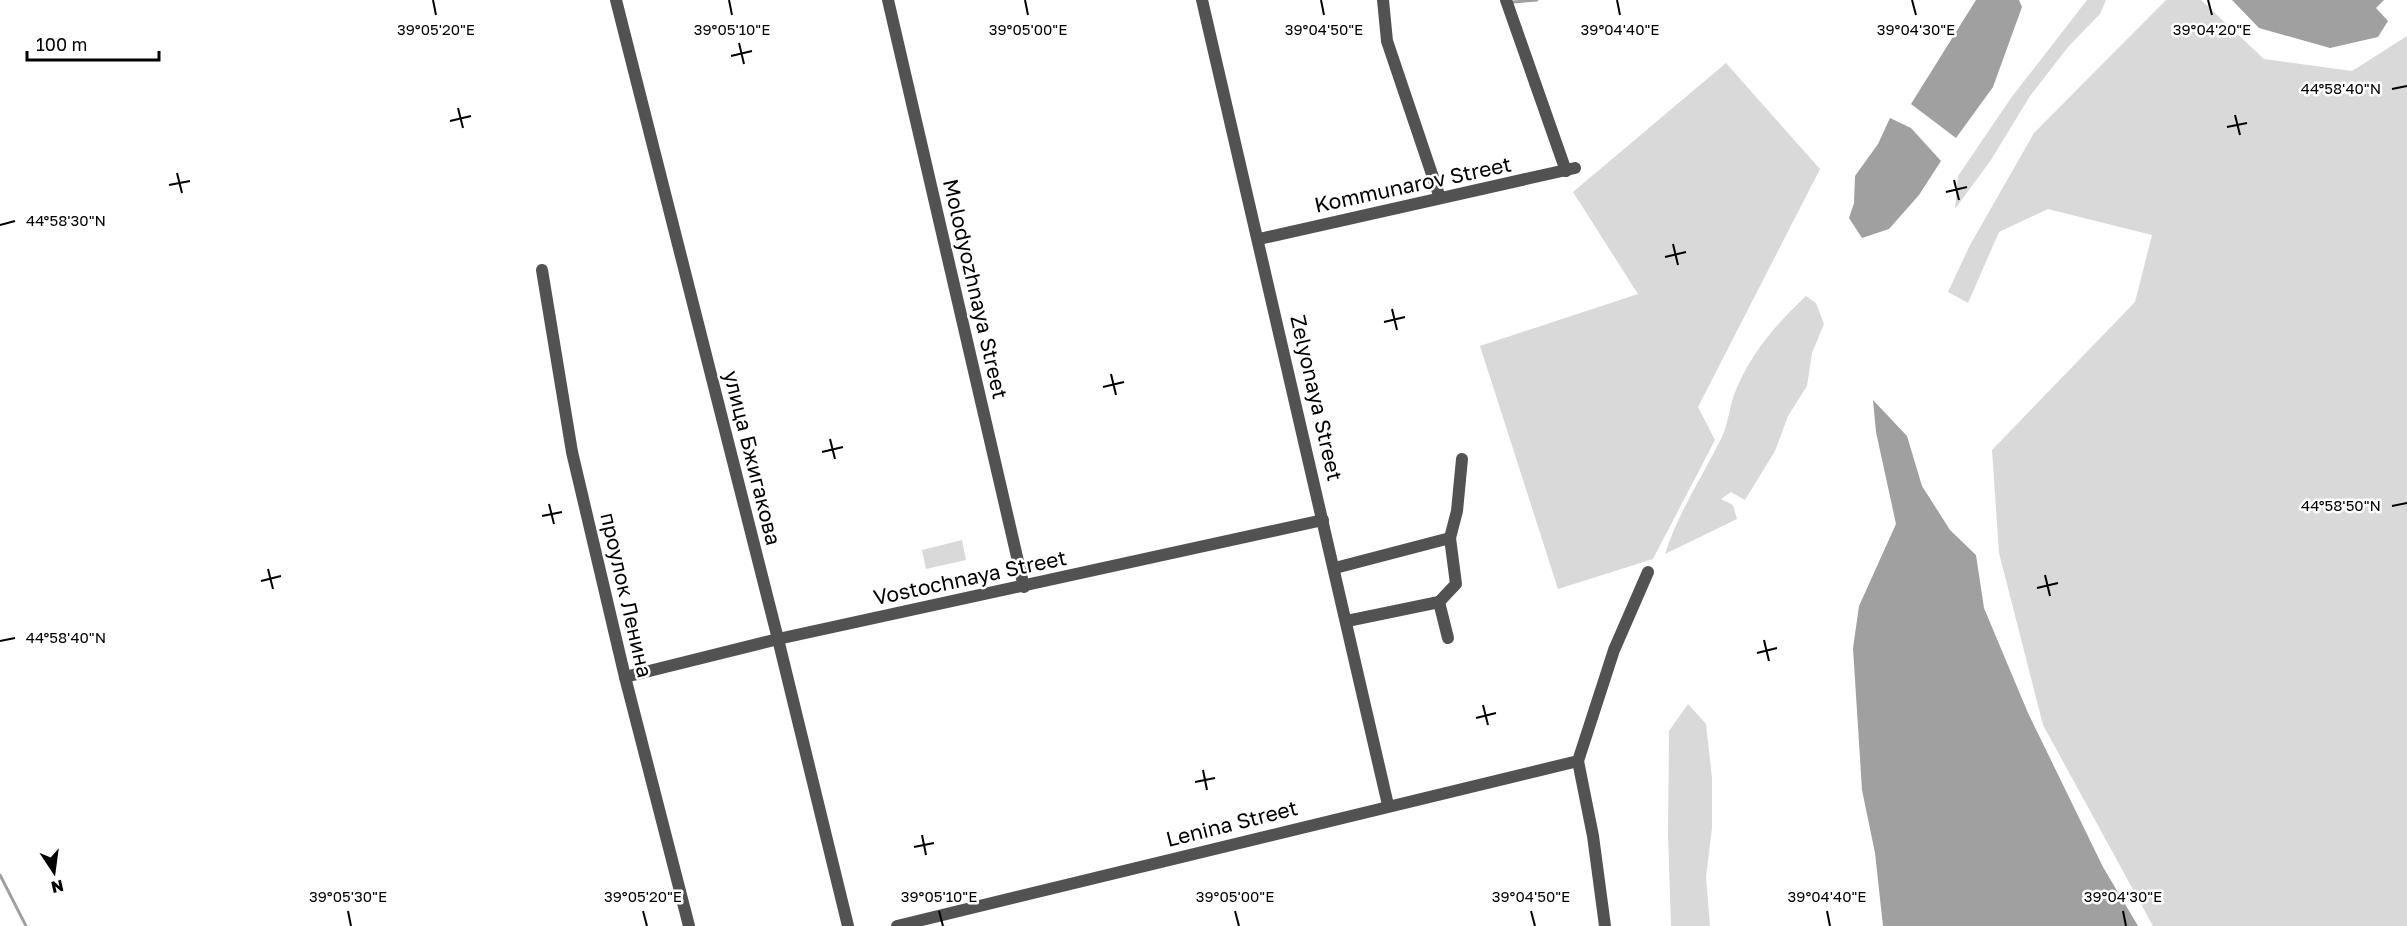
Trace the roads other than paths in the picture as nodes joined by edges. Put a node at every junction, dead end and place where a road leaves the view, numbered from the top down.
1 (616, 0) edge
2 (888, 0) edge
3 (1202, 0) edge
4 (1383, 0) edge
5 (1506, 0) edge
6 (1440, 198) junction
7 (1259, 239) junction
8 (542, 270) dead end
9 (1462, 459) dead end
10 (1323, 520) junction
11 (1450, 538) junction
12 (1335, 568) junction
13 (1648, 572) dead end
14 (1024, 587) junction
15 (1439, 602) junction
16 (1347, 621) junction
17 (1448, 638) dead end
18 (778, 639) junction
19 (625, 677) junction
20 (1578, 761) junction
21 (1388, 806) junction
22 (689, 926) edge
23 (848, 926) edge
24 (897, 926) edge
25 (1605, 926) edge

1 - 18 street, улица Бжигакова
2 - 14 street, Molodyozhnaya Street
3 - 7 street, Zelyonaya Street
4 - 6 street
5 - 6 street, Kommunarov Street
6 - 7 street, Kommunarov Street
7 - 10 street, Zelyonaya Street
8 - 19 street, проулок Ленина
9 - 11 street
10 - 12 street, Zelyonaya Street
10 - 14 street, Vostochnaya Street
11 - 12 street
11 - 15 street
12 - 16 street, Zelyonaya Street
13 - 20 street
14 - 18 street, Vostochnaya Street
15 - 16 street
15 - 17 street
16 - 21 street, Zelyonaya Street
18 - 19 street, Vostochnaya Street
18 - 23 street, улица Бжигакова
19 - 22 street, проулок Ленина
20 - 21 street, Lenina Street
20 - 25 street
21 - 24 street, Lenina Street

